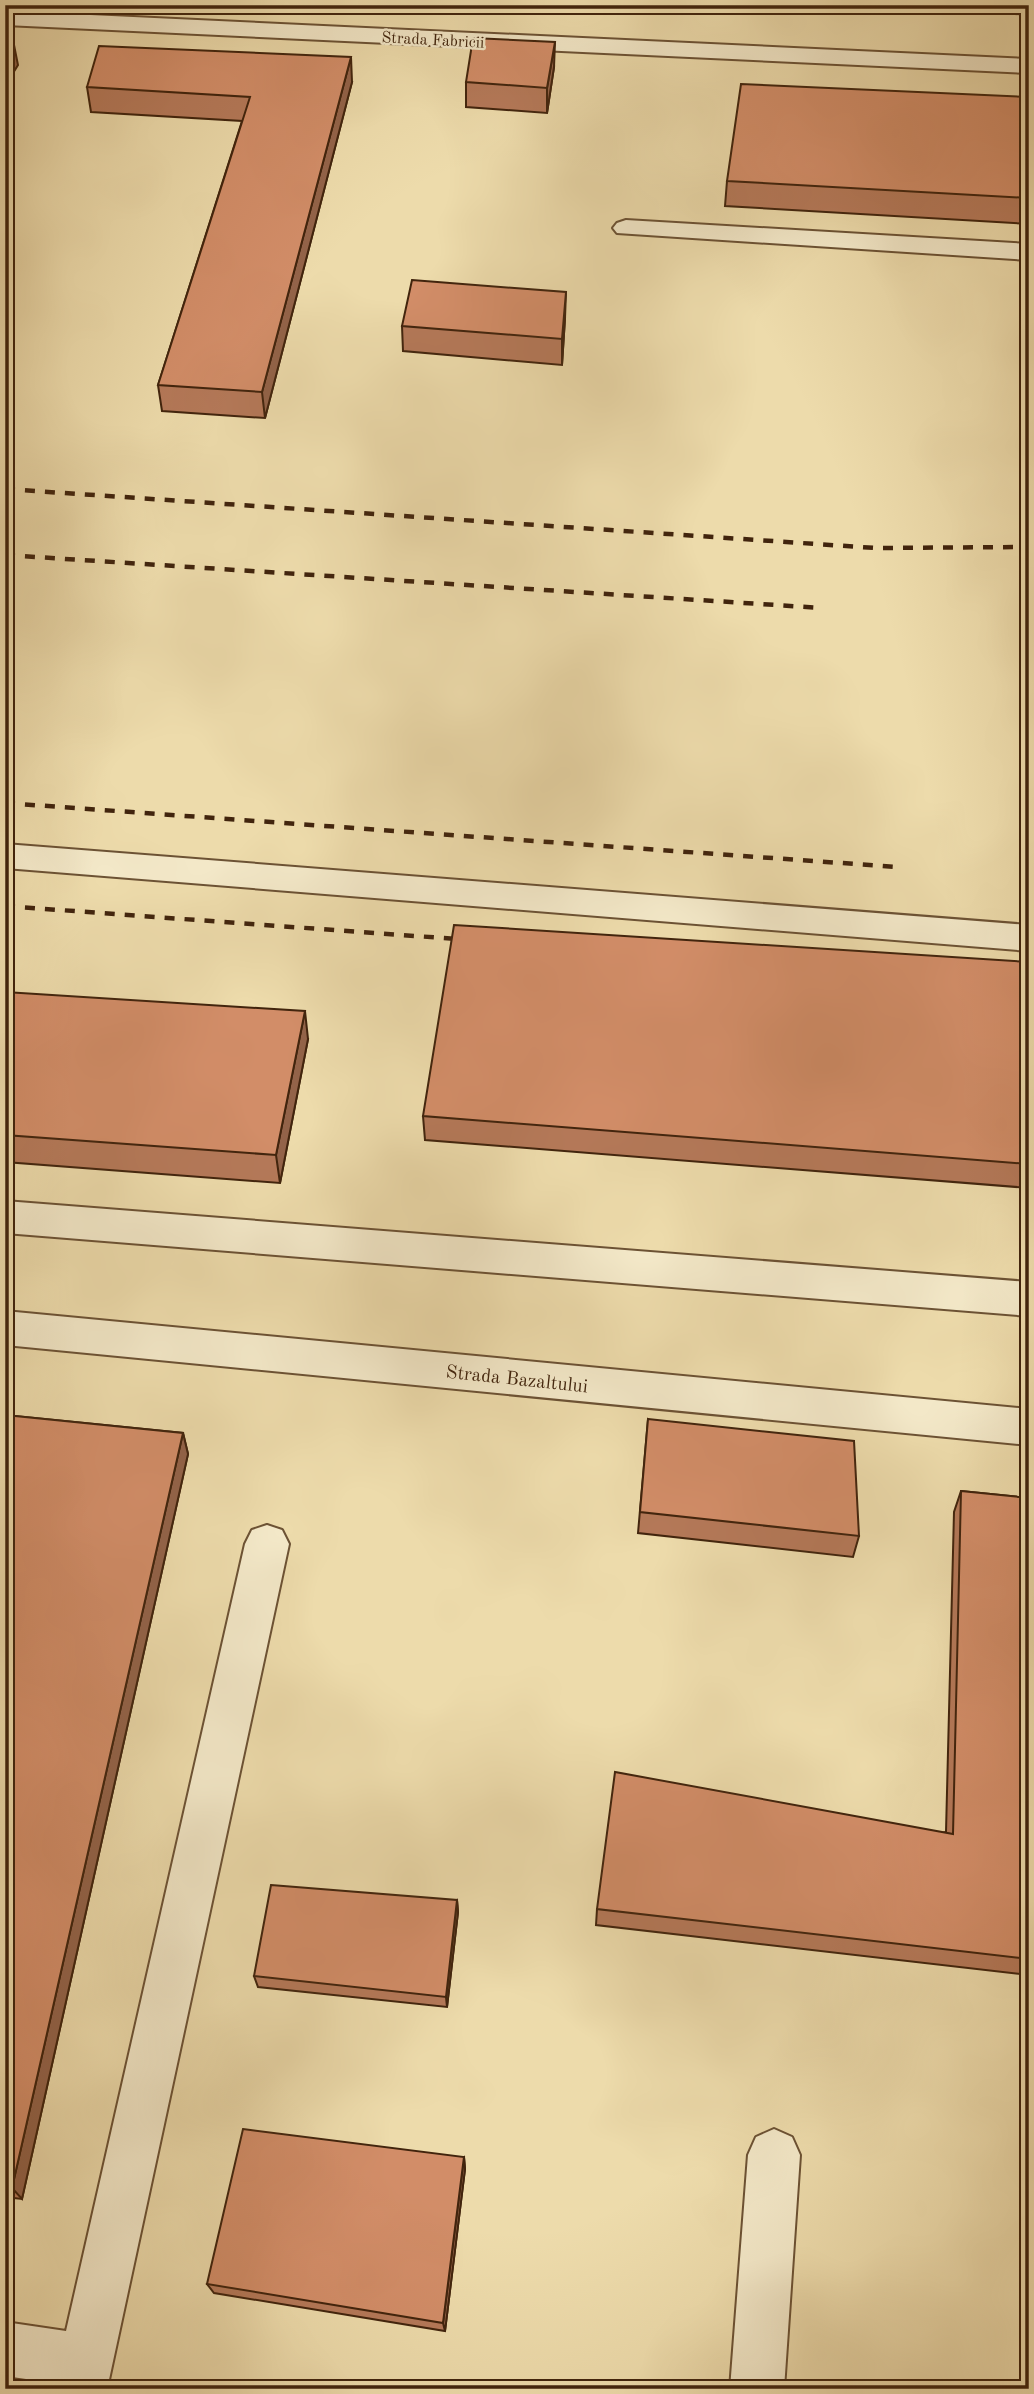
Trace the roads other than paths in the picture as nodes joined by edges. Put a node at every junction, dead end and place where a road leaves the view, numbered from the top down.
1 (1001, 5) edge
2 (1029, 7) edge
3 (5, 18) edge
4 (1029, 66) edge
5 (626, 228) dead end
6 (1029, 252) edge
7 (5, 856) edge
8 (1029, 938) edge
9 (5, 1217) edge
10 (1029, 1299) edge
11 (5, 1328) edge
12 (1029, 1427) edge
13 (267, 1544) dead end
14 (774, 2155) dead end
15 (5, 2349) edge
16 (83, 2375) edge
17 (757, 2389) edge

1 - 2 street
3 - 4 street, Strada Fabricii
5 - 6 street
7 - 8 street
9 - 10 street
11 - 12 street, Strada Bazaltului
13 - 16 street
14 - 17 street
15 - 16 street

